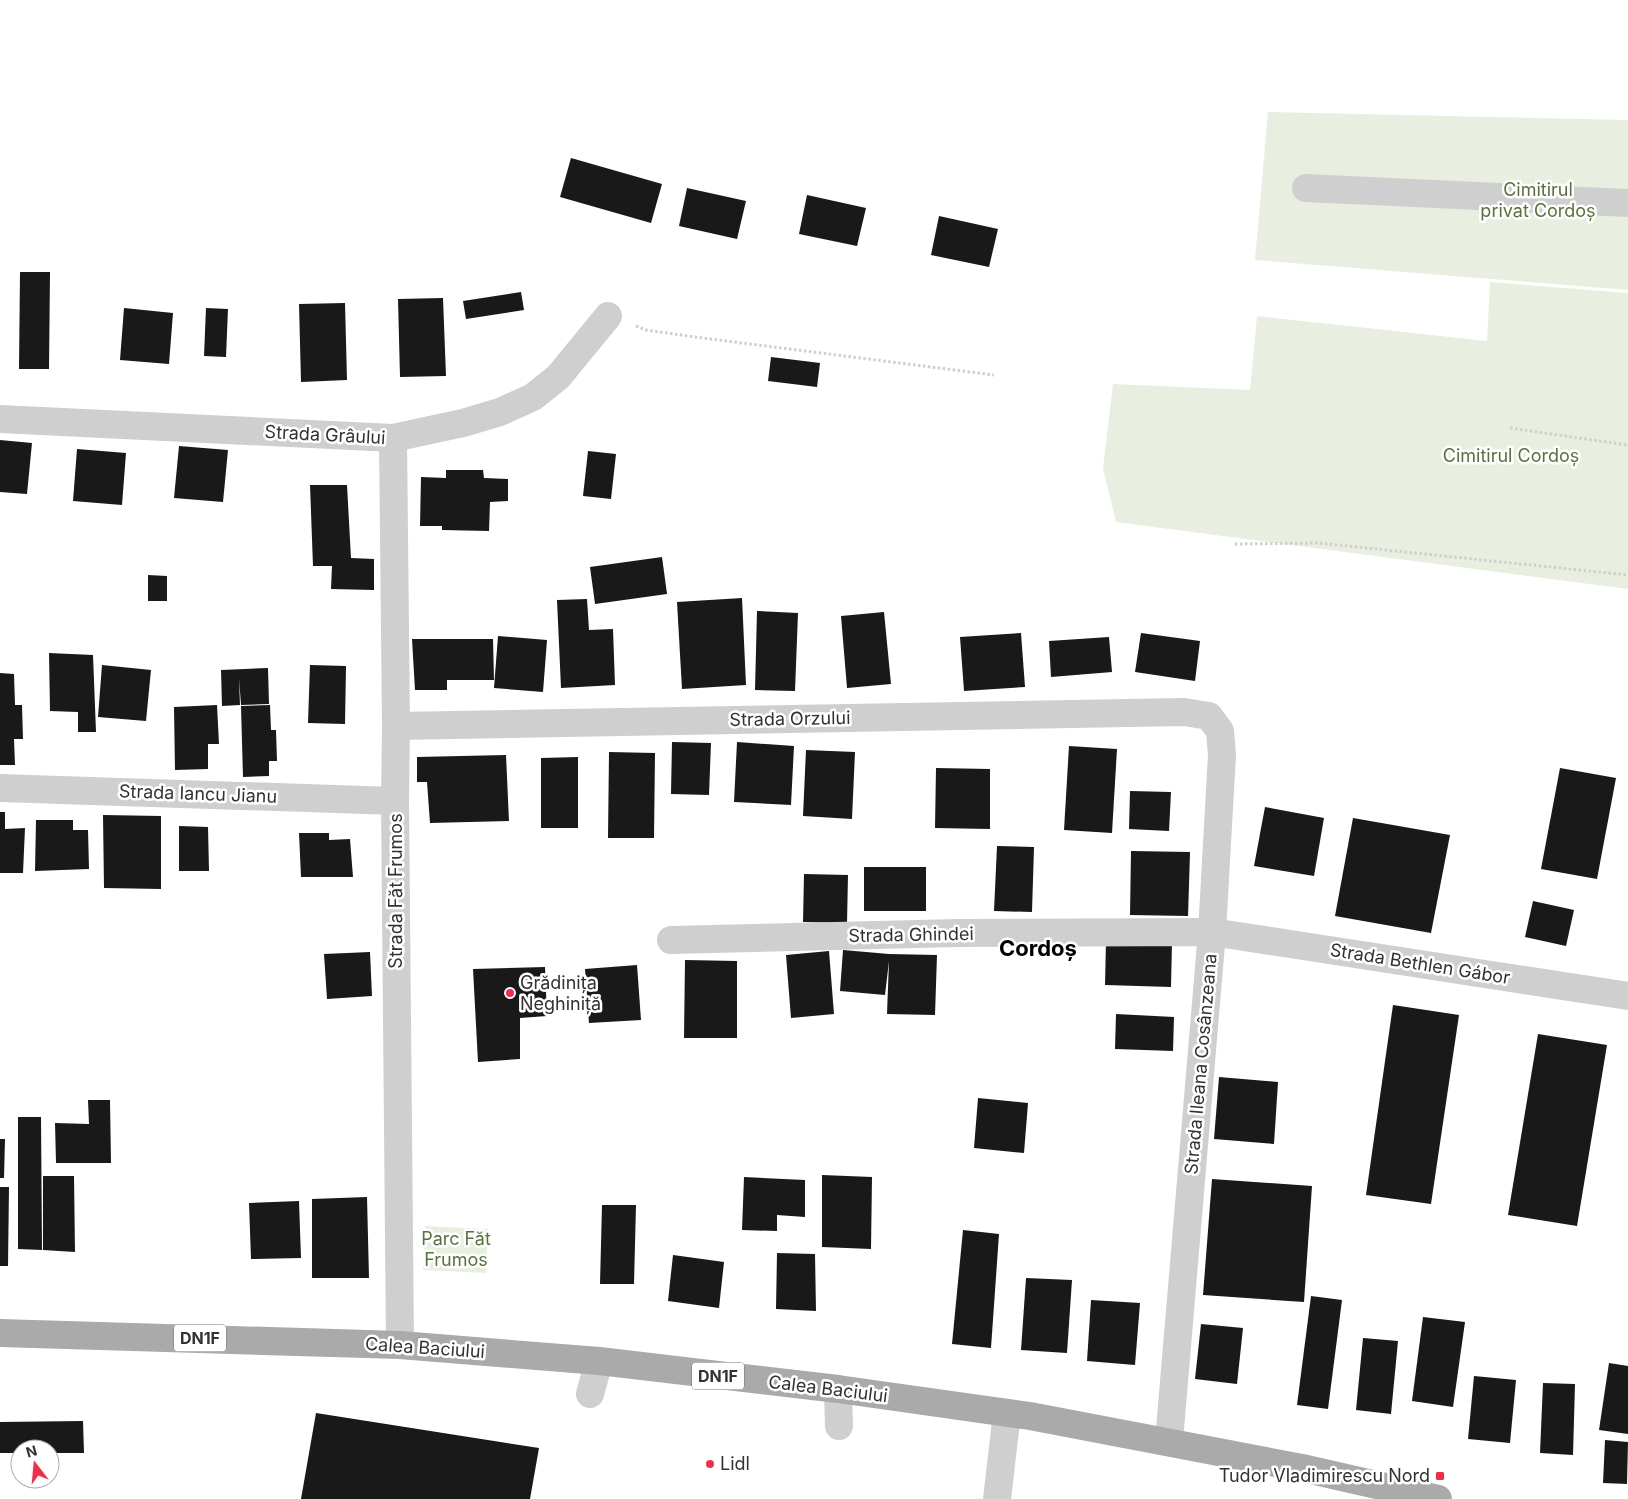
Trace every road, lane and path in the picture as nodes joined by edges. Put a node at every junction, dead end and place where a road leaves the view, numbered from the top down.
1 (1306, 188) dead end
2 (1628, 204) edge
3 (608, 316) joint
4 (994, 375) dead end
5 (0, 419) edge
6 (1510, 428) dead end
7 (393, 438) junction
8 (1628, 445) edge
9 (1235, 544) dead end
10 (1628, 575) edge
11 (1184, 712) joint
12 (396, 726) junction
13 (0, 788) edge
14 (395, 801) junction
15 (1212, 932) junction
16 (671, 940) dead end
17 (1628, 996) edge
18 (0, 1333) edge
19 (400, 1344) junction
20 (598, 1362) junction
21 (838, 1389) junction
22 (590, 1394) dead end
23 (1007, 1413) junction
24 (839, 1426) dead end
25 (1169, 1441) junction
26 (997, 1499) edge
27 (1438, 1499) edge

1 - 2 street
3 - 4 path
3 - 7 street, Strada Grâului
5 - 7 street, Strada Grâului
6 - 8 path
7 - 12 street, Strada Făt Frumos
9 - 10 path
11 - 12 street, Strada Orzului
11 - 15 street, Strada Ileana Cosânzeana
12 - 14 street, Strada Făt Frumos
13 - 14 street, Strada Iancu Jianu
14 - 19 street, Strada Făt Frumos
15 - 16 street, Strada Ghindei
15 - 17 street, Strada Bethlen Gábor
15 - 25 street, Strada Ileana Cosânzeana
18 - 19 main road, Calea Baciului / DN1F
19 - 20 main road, Calea Baciului / DN1F
20 - 21 main road, Calea Baciului / DN1F
20 - 22 street
21 - 23 main road, Calea Baciului / DN1F
21 - 24 street
23 - 25 main road, Calea Baciului / DN1F
23 - 26 street
25 - 27 main road, Calea Baciului / DN1F

